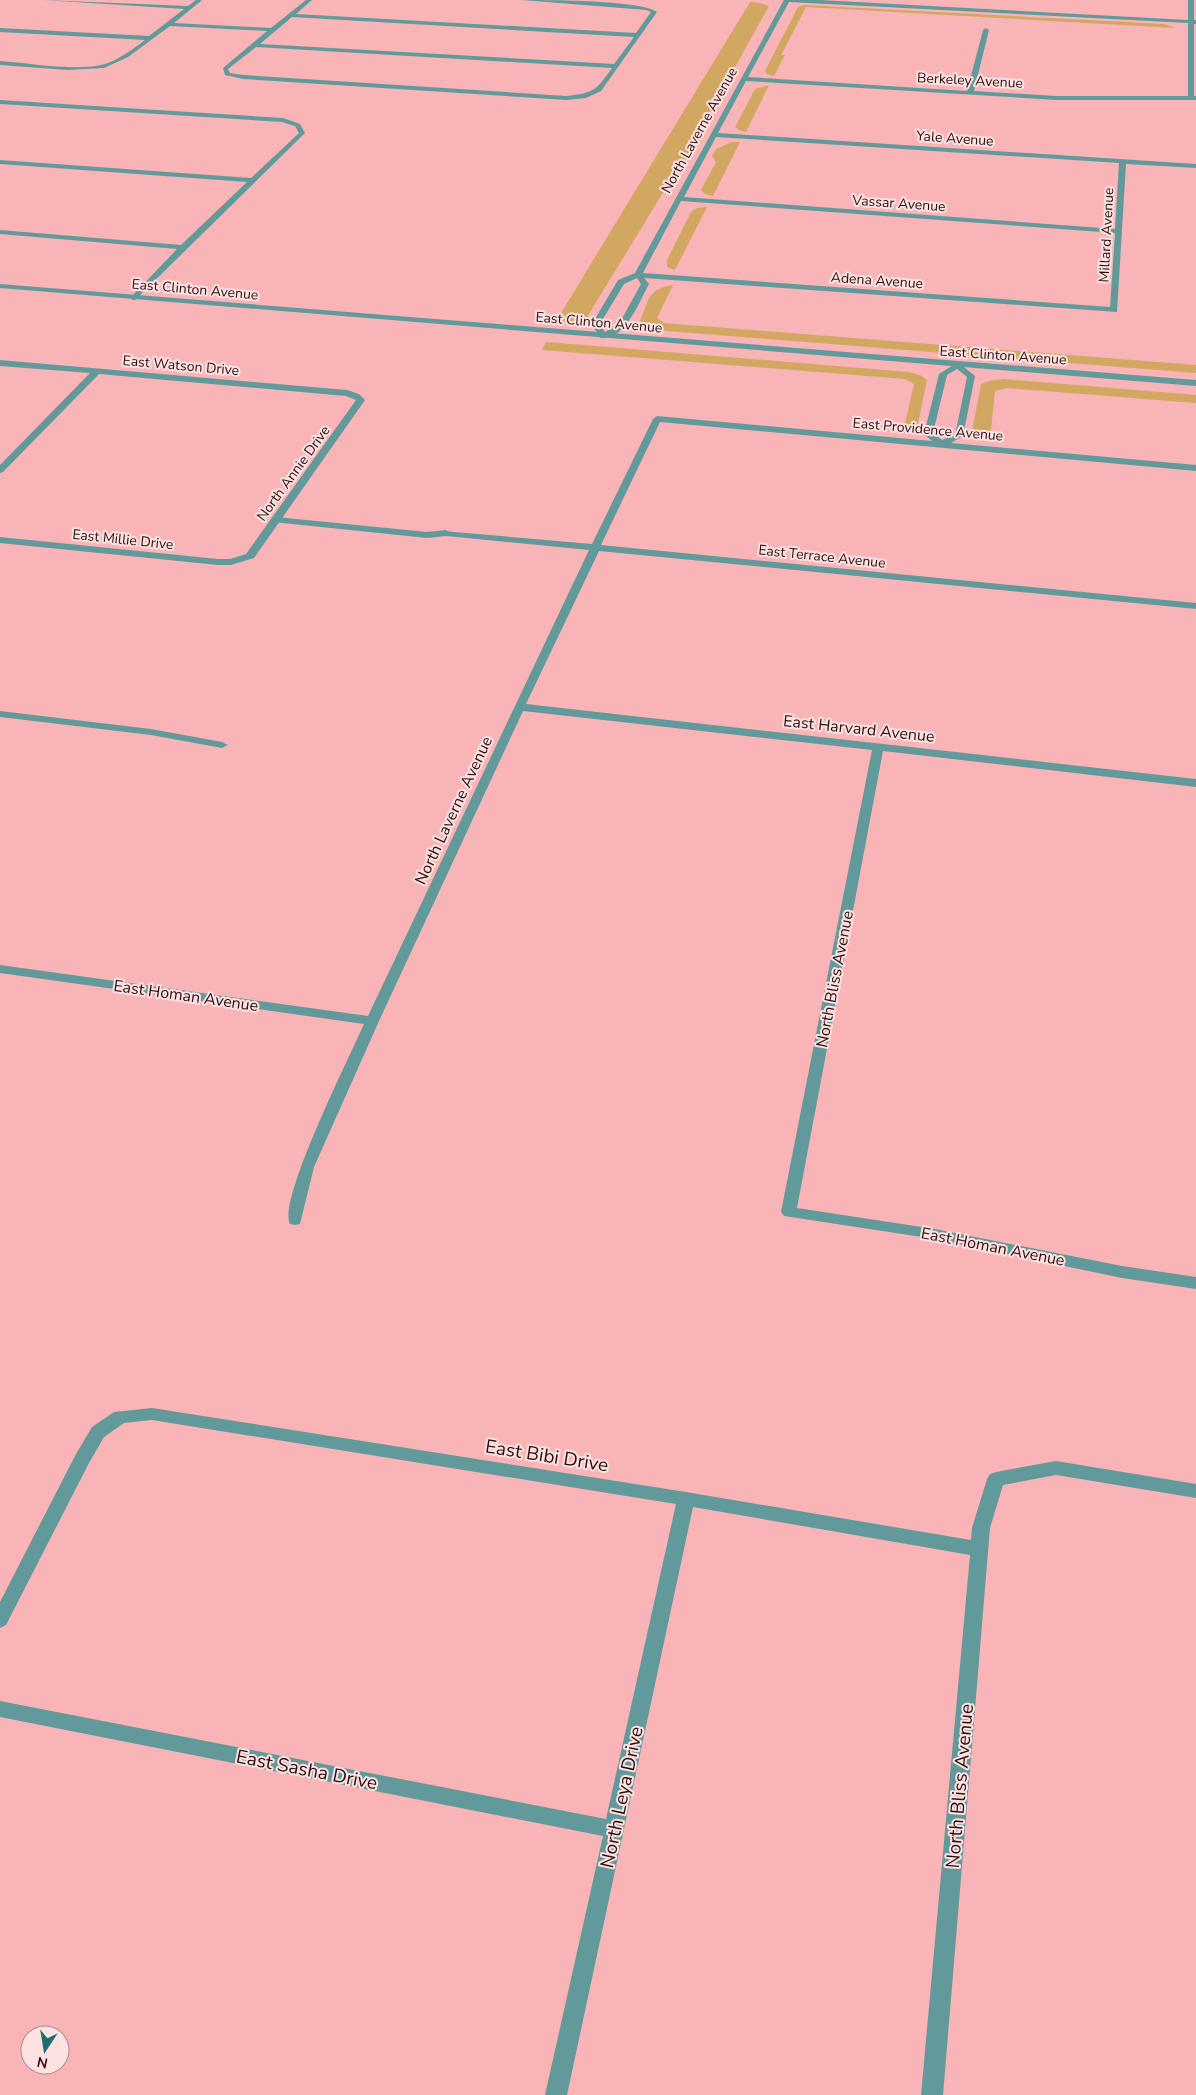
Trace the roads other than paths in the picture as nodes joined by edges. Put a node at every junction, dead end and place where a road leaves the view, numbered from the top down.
1 (46, 0) edge
2 (200, 0) edge
3 (309, 0) edge
4 (525, 0) edge
5 (788, 0) edge
6 (1191, 0) edge
7 (189, 8) junction
8 (290, 16) junction
9 (1193, 22) edge
10 (168, 24) junction
11 (0, 30) edge
12 (272, 30) junction
13 (986, 30) dead end
14 (638, 35) junction
15 (149, 38) junction
16 (253, 45) junction
17 (0, 63) edge
18 (616, 66) junction
19 (744, 79) junction
20 (970, 92) junction
21 (1194, 98) edge
22 (0, 102) edge
23 (713, 135) junction
24 (1123, 161) junction
25 (0, 162) edge
26 (1196, 166) edge
27 (252, 180) junction
28 (678, 200) junction
29 (1119, 231) junction
30 (0, 232) edge
31 (183, 247) junction
32 (638, 275) junction
33 (0, 286) edge
34 (135, 298) junction
35 (1114, 310) joint
36 (603, 336) junction
37 (0, 363) edge
38 (958, 365) junction
39 (98, 371) junction
40 (1196, 384) edge
41 (358, 398) joint
42 (657, 419) joint
43 (941, 444) junction
44 (1196, 468) edge
45 (0, 470) edge
46 (276, 520) junction
47 (0, 540) edge
48 (595, 548) junction
49 (242, 560) joint
50 (1196, 606) edge
51 (519, 707) junction
52 (0, 714) edge
53 (222, 745) dead end
54 (878, 746) junction
55 (1196, 784) edge
56 (0, 969) edge
57 (372, 1020) junction
58 (790, 1212) joint
59 (296, 1220) dead end
60 (1196, 1283) edge
61 (1196, 1491) edge
62 (686, 1499) junction
63 (980, 1549) junction
64 (0, 1620) edge
65 (0, 1709) edge
66 (613, 1829) junction
67 (556, 2095) edge
68 (932, 2095) edge

1 - 7 street
2 - 7 street
3 - 8 street
4 - 14 street
5 - 9 street
5 - 19 street, North Laverne Avenue
6 - 9 street
7 - 10 street
8 - 12 street
8 - 14 street
9 - 21 street
10 - 12 street
10 - 15 street
11 - 15 street
12 - 16 street
13 - 20 street
14 - 18 street
15 - 17 street
16 - 18 street
16 - 18 street
19 - 20 street, Berkeley Avenue
19 - 23 street, North Laverne Avenue
20 - 21 street, Berkeley Avenue
22 - 27 street
23 - 24 street, Yale Avenue
23 - 28 street, North Laverne Avenue
24 - 26 street, Yale Avenue
24 - 29 street, Millard Avenue
25 - 27 street
27 - 31 street
28 - 29 street, Vassar Avenue
28 - 32 street, North Laverne Avenue
29 - 35 street, Millard Avenue
30 - 31 street
31 - 34 street
32 - 35 street, Adena Avenue
32 - 36 street
32 - 36 street
33 - 34 street, East Clinton Avenue
34 - 36 street, East Clinton Avenue
36 - 38 street, East Clinton Avenue
37 - 39 street, East Watson Drive
38 - 40 street, East Clinton Avenue
38 - 43 street
38 - 43 street
39 - 41 street, East Watson Drive
39 - 45 street
41 - 46 street, North Annie Drive
42 - 43 street, East Providence Avenue
42 - 48 street, North Laverne Avenue
43 - 44 street, East Providence Avenue
46 - 48 street, East Terrace Avenue
46 - 49 street, North Annie Drive
47 - 49 street, East Millie Drive
48 - 50 street, East Terrace Avenue
48 - 51 street, North Laverne Avenue
51 - 54 street, East Harvard Avenue
51 - 57 street, North Laverne Avenue
52 - 53 street
54 - 55 street, East Harvard Avenue
54 - 58 street, North Bliss Avenue
56 - 57 street, East Homan Avenue
57 - 59 street, North Laverne Avenue
58 - 60 street, East Homan Avenue
61 - 63 street, North Bliss Avenue
62 - 63 street, East Bibi Drive
62 - 64 street, East Bibi Drive
62 - 66 street, North Leya Drive
63 - 68 street, North Bliss Avenue
65 - 66 street, East Sasha Drive
66 - 67 street, North Leya Drive

